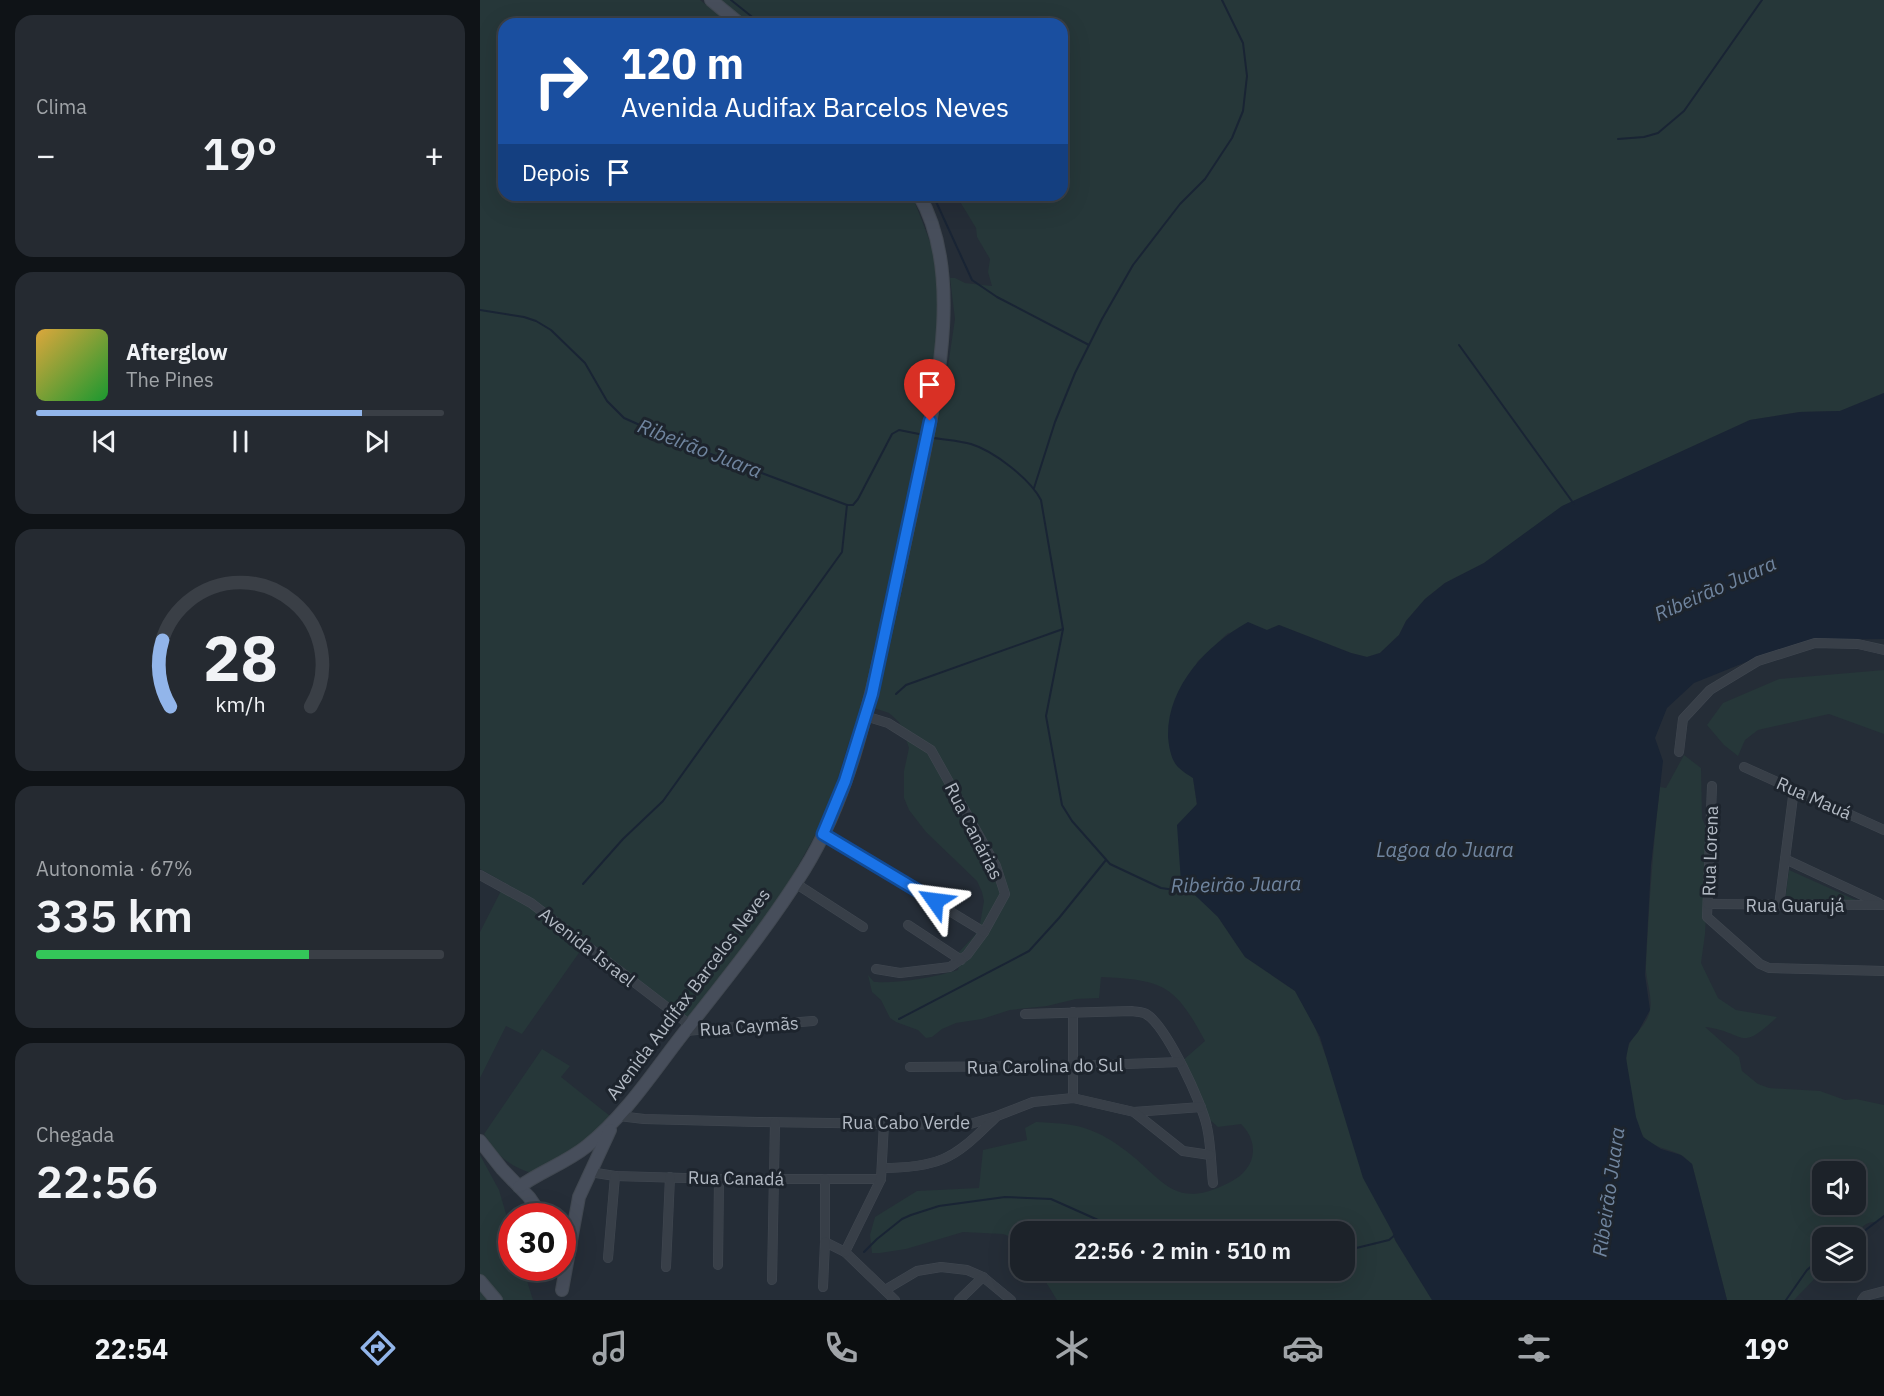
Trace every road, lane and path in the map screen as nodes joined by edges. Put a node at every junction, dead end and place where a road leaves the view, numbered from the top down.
1 (711, 0) edge
2 (733, 18) edge
3 (922, 201) edge
4 (1884, 650) edge
5 (865, 716) junction
6 (1679, 752) dead end
7 (1744, 767) dead end
8 (1712, 786) dead end
9 (1794, 789) junction
10 (1884, 830) edge
11 (823, 834) junction
12 (1785, 859) junction
13 (480, 875) edge
14 (795, 883) junction
15 (1708, 904) junction
16 (1884, 905) edge
17 (1779, 906) junction
18 (908, 925) dead end
19 (863, 927) dead end
20 (984, 932) junction
21 (960, 960) junction
22 (876, 969) dead end
23 (1884, 971) edge
24 (1073, 1012) junction
25 (1025, 1014) dead end
26 (813, 1021) dead end
27 (688, 1028) junction
28 (1180, 1062) junction
29 (1072, 1066) junction
30 (910, 1067) dead end
31 (1073, 1098) junction
32 (1200, 1107) junction
33 (1134, 1112) junction
34 (997, 1116) junction
35 (616, 1120) junction
36 (775, 1122) junction
37 (884, 1123) junction
38 (480, 1141) edge
39 (1210, 1155) junction
40 (882, 1168) junction
41 (590, 1172) junction
42 (615, 1176) junction
43 (670, 1177) junction
44 (532, 1178) junction
45 (719, 1179) junction
46 (773, 1179) junction
47 (825, 1179) junction
48 (881, 1179) junction
49 (1213, 1183) dead end
50 (519, 1187) junction
51 (533, 1203) edge
52 (825, 1242) junction
53 (845, 1252) junction
54 (608, 1258) dead end
55 (718, 1265) dead end
56 (666, 1267) dead end
57 (983, 1277) junction
58 (772, 1280) dead end
59 (480, 1281) edge
60 (823, 1287) dead end
61 (885, 1290) junction
62 (1884, 1291) edge
63 (562, 1295) edge
64 (496, 1300) edge
65 (895, 1300) edge
66 (959, 1300) edge
67 (1011, 1300) edge
68 (1862, 1300) edge

1 - 2 main road
3 - 5 main road, Avenida Audifax Barcelos Neves
4 - 6 street
5 - 11 main road, Avenida Audifax Barcelos Neves
5 - 20 street, Rua Canárias
7 - 9 street, Rua Mauá
8 - 15 street, Rua Lorena
9 - 10 street, Rua Mauá
9 - 12 street
11 - 14 main road, Avenida Audifax Barcelos Neves
11 - 20 street
12 - 16 street
12 - 17 street
13 - 27 street, Avenida Israel
14 - 19 street
14 - 27 main road, Avenida Audifax Barcelos Neves
15 - 17 street, Rua Guarujá
15 - 23 street, Rua Lorena
16 - 17 street, Rua Guarujá
18 - 21 street
20 - 21 street, Rua Canárias
21 - 22 street, Rua Canárias
24 - 25 street
24 - 28 street
24 - 29 street
26 - 27 street, Rua Caymãs
27 - 35 main road, Avenida Audifax Barcelos Neves
28 - 29 street, Rua Carolina do Sul
28 - 32 street
29 - 30 street, Rua Carolina do Sul
29 - 31 street
31 - 33 street, Rua Cabo Verde
31 - 34 street, Rua Cabo Verde
32 - 33 street
32 - 39 street
33 - 39 street, Rua Cabo Verde
34 - 37 street, Rua Cabo Verde
34 - 40 street
35 - 36 street, Rua Cabo Verde
35 - 41 main road, Avenida Audifax Barcelos Neves
35 - 44 main road, Avenida Audifax Barcelos Neves
36 - 37 street, Rua Cabo Verde
36 - 46 street
37 - 40 street
38 - 44 main road
38 - 50 main road
39 - 49 street
40 - 48 street
41 - 42 street, Rua Canadá
41 - 63 main road, Avenida Audifax Barcelos Neves
42 - 43 street, Rua Canadá
42 - 54 street
43 - 45 street, Rua Canadá
43 - 56 street
44 - 50 main road, Avenida Audifax Barcelos Neves
45 - 46 street, Rua Canadá
45 - 55 street
46 - 47 street, Rua Canadá
46 - 58 street
47 - 48 street, Rua Canadá
47 - 52 street
48 - 53 street
50 - 51 main road
52 - 53 street
52 - 60 street
53 - 61 street
57 - 61 street
57 - 66 street
57 - 67 street
59 - 64 main road
61 - 65 street
62 - 68 street

